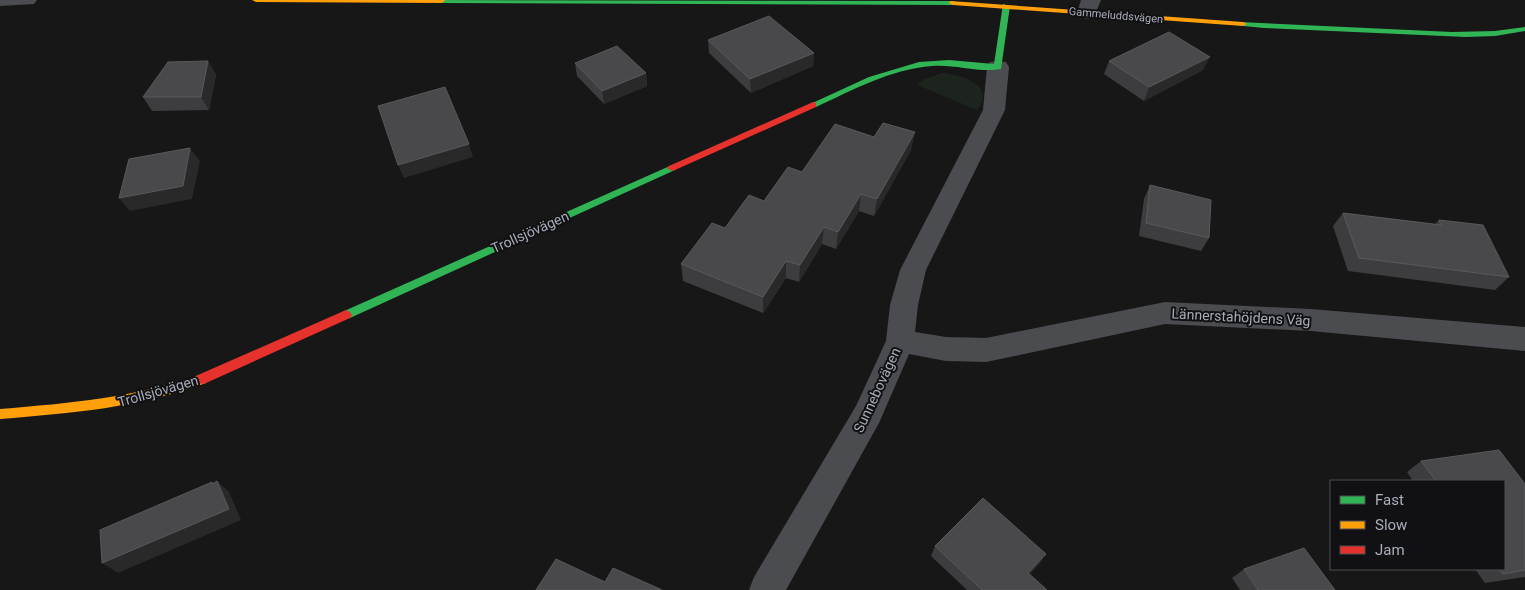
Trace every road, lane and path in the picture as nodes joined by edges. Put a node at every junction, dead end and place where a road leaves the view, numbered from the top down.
1 (0, 0) edge
2 (27, 0) edge
3 (256, 0) edge
4 (1006, 6) junction
5 (1089, 6) edge
6 (1525, 29) edge
7 (998, 67) junction
8 (1525, 339) edge
9 (900, 341) junction
10 (0, 414) edge
11 (767, 590) edge

1 - 2 street
3 - 4 street, Gammeluddsvägen
4 - 5 street, Gammeluddsvägen
4 - 7 street
5 - 6 street, Gammeluddsvägen
7 - 9 street, Sunnebovägen
7 - 10 street, Trollsjövägen
8 - 9 street, Lännerstahöjdens Väg
9 - 11 street, Sunnebovägen

